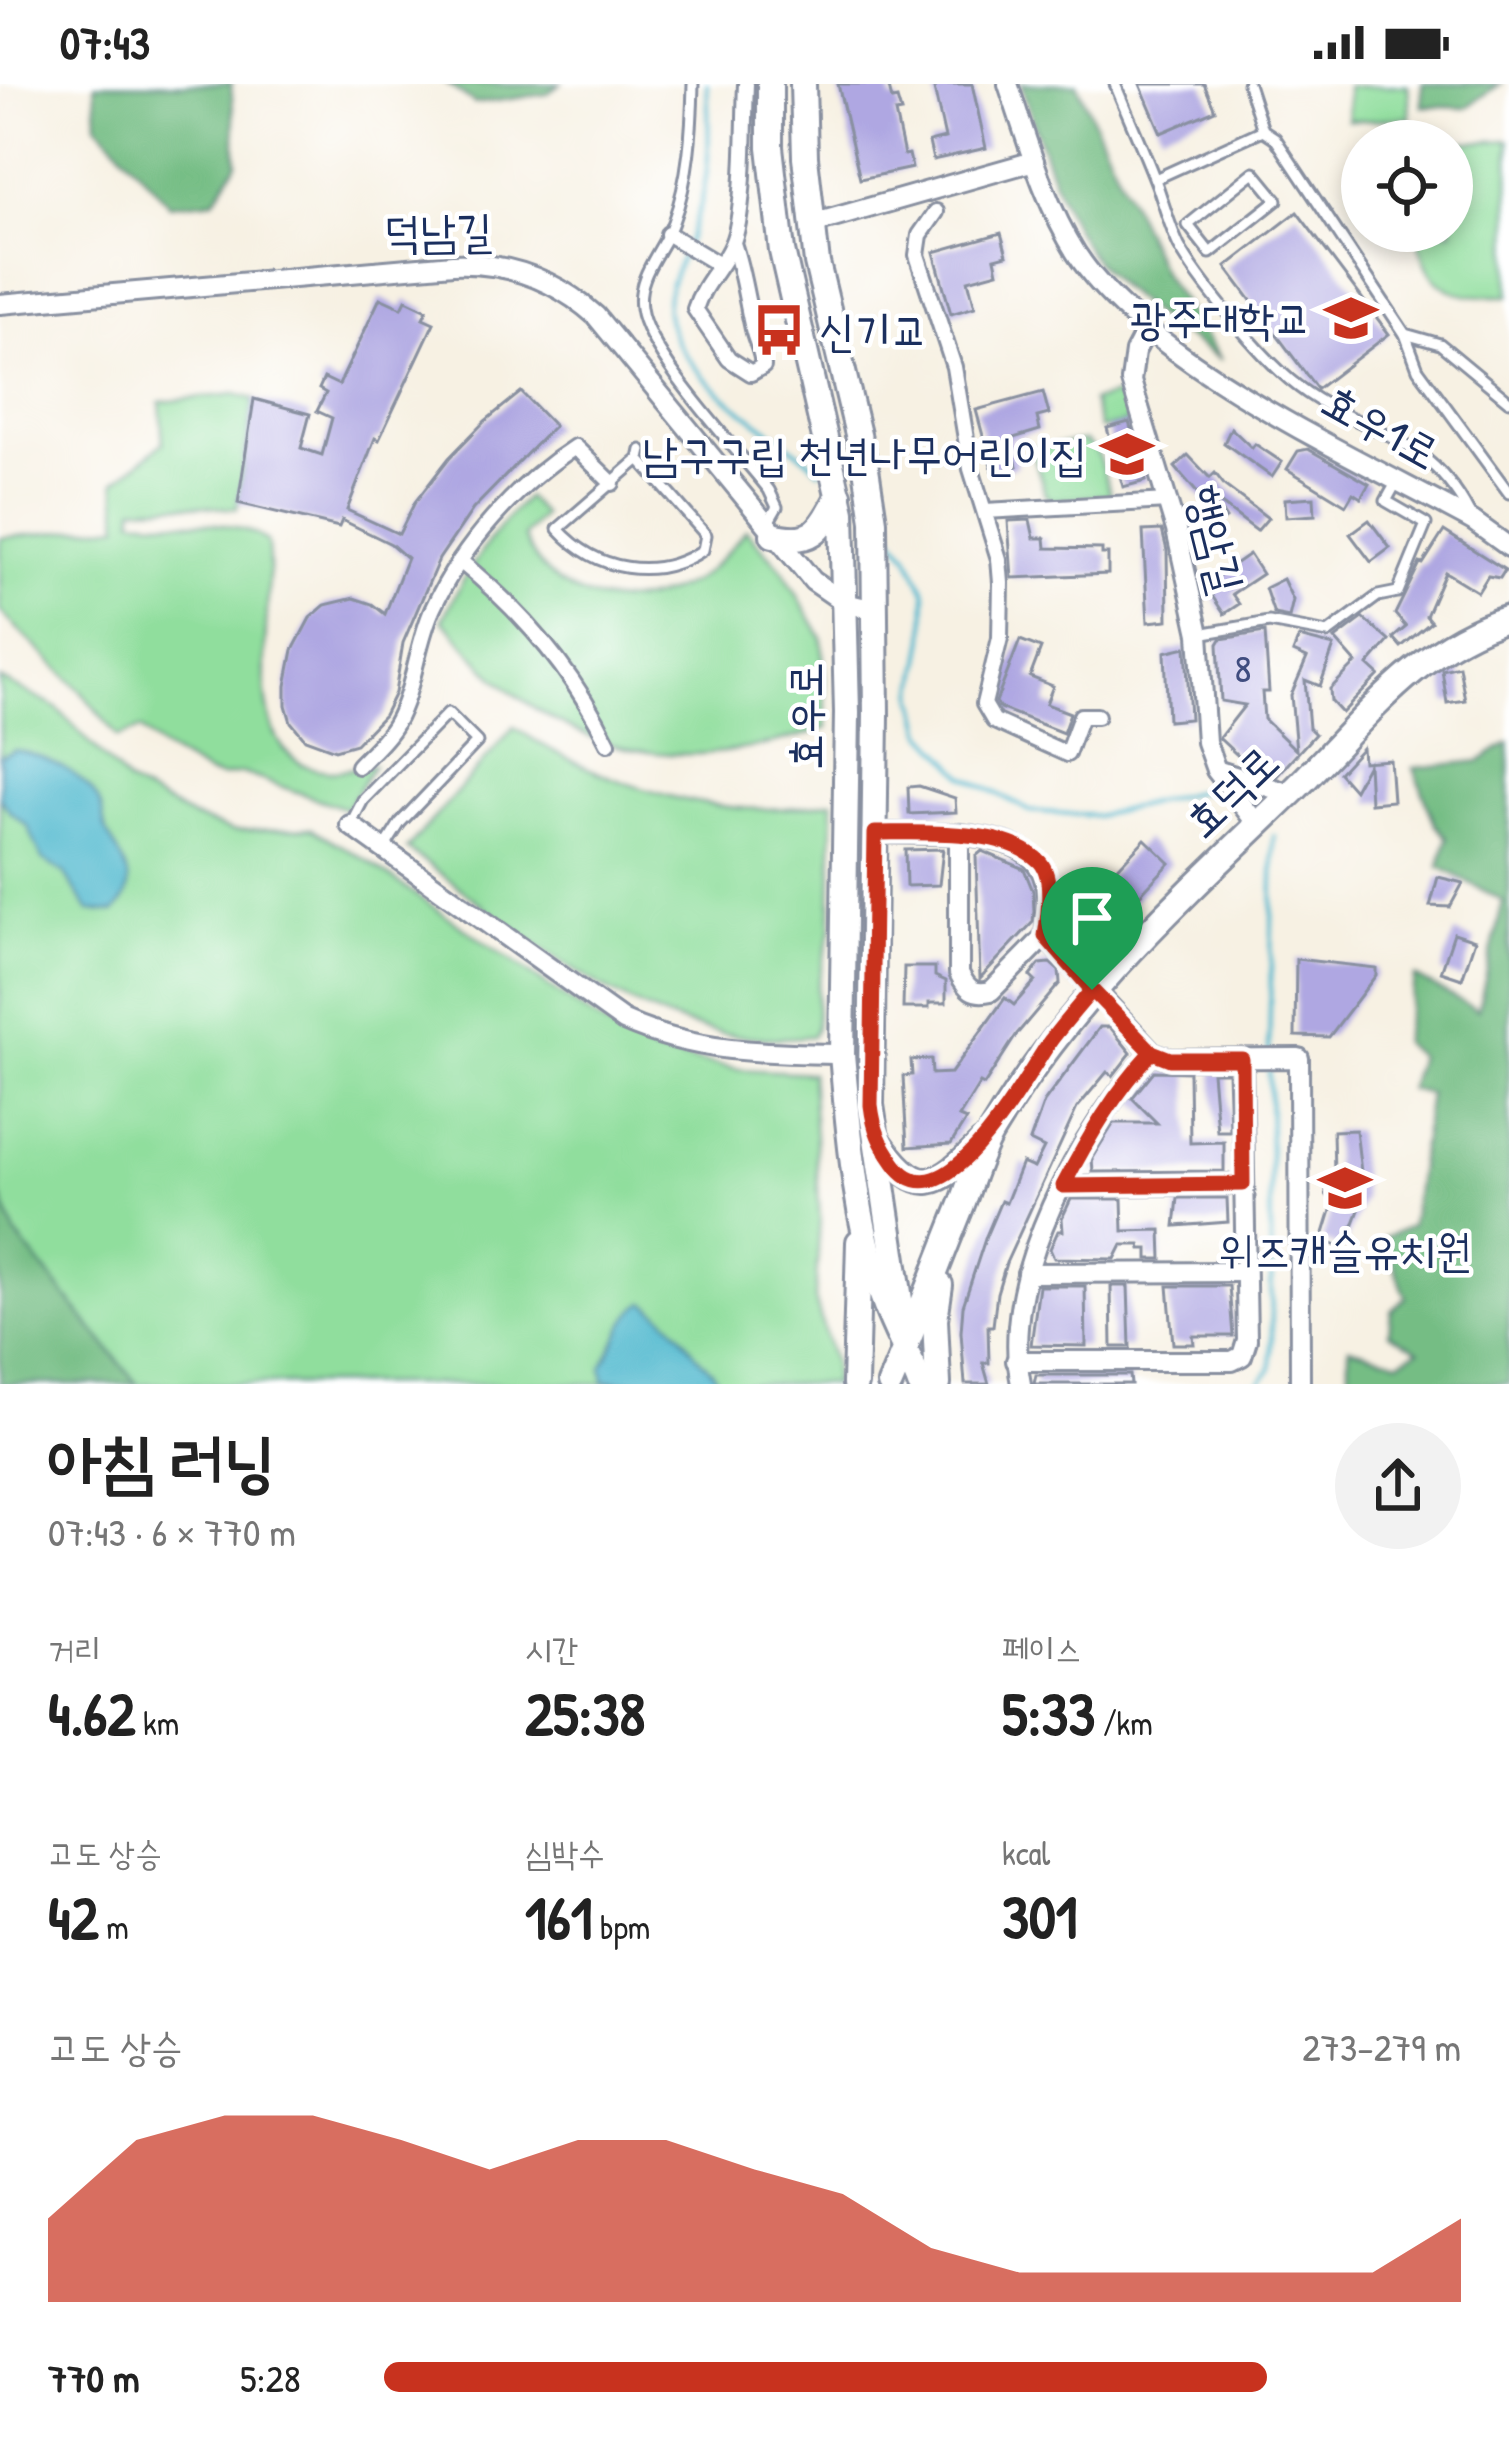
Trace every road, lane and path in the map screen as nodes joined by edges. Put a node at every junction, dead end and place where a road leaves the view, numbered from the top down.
1 (693, 84) edge
2 (746, 84) edge
3 (770, 84) edge
4 (803, 84) edge
5 (1008, 84) edge
6 (1115, 84) edge
7 (1248, 84) edge
8 (1263, 130) junction
9 (1034, 160) junction
10 (1155, 178) junction
11 (936, 212) dead end
12 (812, 224) junction
13 (672, 237) junction
14 (1198, 238) junction
15 (733, 243) junction
16 (1180, 247) junction
17 (718, 264) junction
18 (0, 304) edge
19 (1146, 331) junction
20 (1405, 334) junction
21 (1509, 379) edge
22 (1491, 384) junction
23 (1509, 401) edge
24 (1398, 480) junction
25 (612, 483) junction
26 (1509, 493) edge
27 (839, 495) junction
28 (1168, 501) junction
29 (985, 511) junction
30 (1473, 521) junction
31 (770, 531) junction
32 (1509, 547) edge
33 (460, 561) junction
34 (1509, 600) edge
35 (845, 603) junction
36 (874, 610) junction
37 (1500, 621) edge
38 (1199, 634) junction
39 (1097, 716) dead end
40 (608, 743) dead end
41 (358, 766) dead end
42 (1216, 770) junction
43 (1290, 794) junction
44 (1256, 823) junction
45 (350, 825) joint
46 (875, 833) junction
47 (959, 834) junction
48 (383, 850) junction
49 (1045, 936) junction
50 (1092, 990) junction
51 (1152, 1052) junction
52 (842, 1054) junction
53 (1247, 1059) junction
54 (989, 1135) junction
55 (875, 1136) junction
56 (1243, 1184) junction
57 (1063, 1186) junction
58 (859, 1191) junction
59 (960, 1209) junction
60 (1245, 1272) junction
61 (1027, 1273) junction
62 (906, 1347) junction
63 (1016, 1361) junction
64 (855, 1384) edge
65 (890, 1384) edge
66 (920, 1384) edge
67 (938, 1384) edge
68 (1021, 1384) edge
69 (1300, 1384) edge

1 - 13 lane
2 - 15 street
3 - 27 main road, 효우로
4 - 12 main road, 효우로
5 - 9 street, 효우1로
6 - 10 lane
7 - 8 lane
8 - 10 lane
8 - 20 lane
9 - 12 street
9 - 19 street, 효우1로
10 - 16 lane
11 - 29 street
12 - 36 main road, 효우로
13 - 17 street
13 - 31 lane
14 - 14 lane
14 - 16 lane
15 - 17 street
15 - 17 street
16 - 30 lane
18 - 31 street, 덕남길
19 - 24 street, 효우1로
19 - 28 street, 행암길
20 - 22 lane
20 - 26 lane
21 - 22 lane
22 - 23 lane
24 - 30 street, 효우1로
24 - 38 lane
25 - 25 lane
25 - 33 street
27 - 31 main road
27 - 35 main road, 효우로
28 - 29 street
28 - 38 street, 행암길
29 - 39 street
30 - 32 street, 효우1로
31 - 35 street, 덕남길
33 - 40 street
33 - 41 street
34 - 37 street
35 - 36 street, 덕남길
35 - 52 main road, 효우로
36 - 46 main road, 효우로
37 - 43 main road, 효덕로
38 - 42 street, 행암길
42 - 43 street
42 - 44 street, 행암길
43 - 44 main road, 효덕로
44 - 50 main road, 효덕로
45 - 48 street
45 - 48 lane
46 - 47 street
46 - 55 main road, 효우로
47 - 49 street
47 - 49 street
48 - 52 street
49 - 50 street
50 - 51 street
50 - 54 main road, 효덕로
51 - 53 street
51 - 57 street
52 - 58 main road, 효우로
53 - 56 street
53 - 69 street
54 - 55 main road
54 - 59 main road, 효덕로
55 - 62 main road, 효우로
56 - 57 street
56 - 60 street
57 - 61 street
58 - 62 main road, 효우로
58 - 64 main road
59 - 62 main road, 효덕로
59 - 67 main road
60 - 61 street
60 - 63 street
61 - 63 street
62 - 65 main road, 효덕로
62 - 66 main road, 효우로
63 - 68 street

